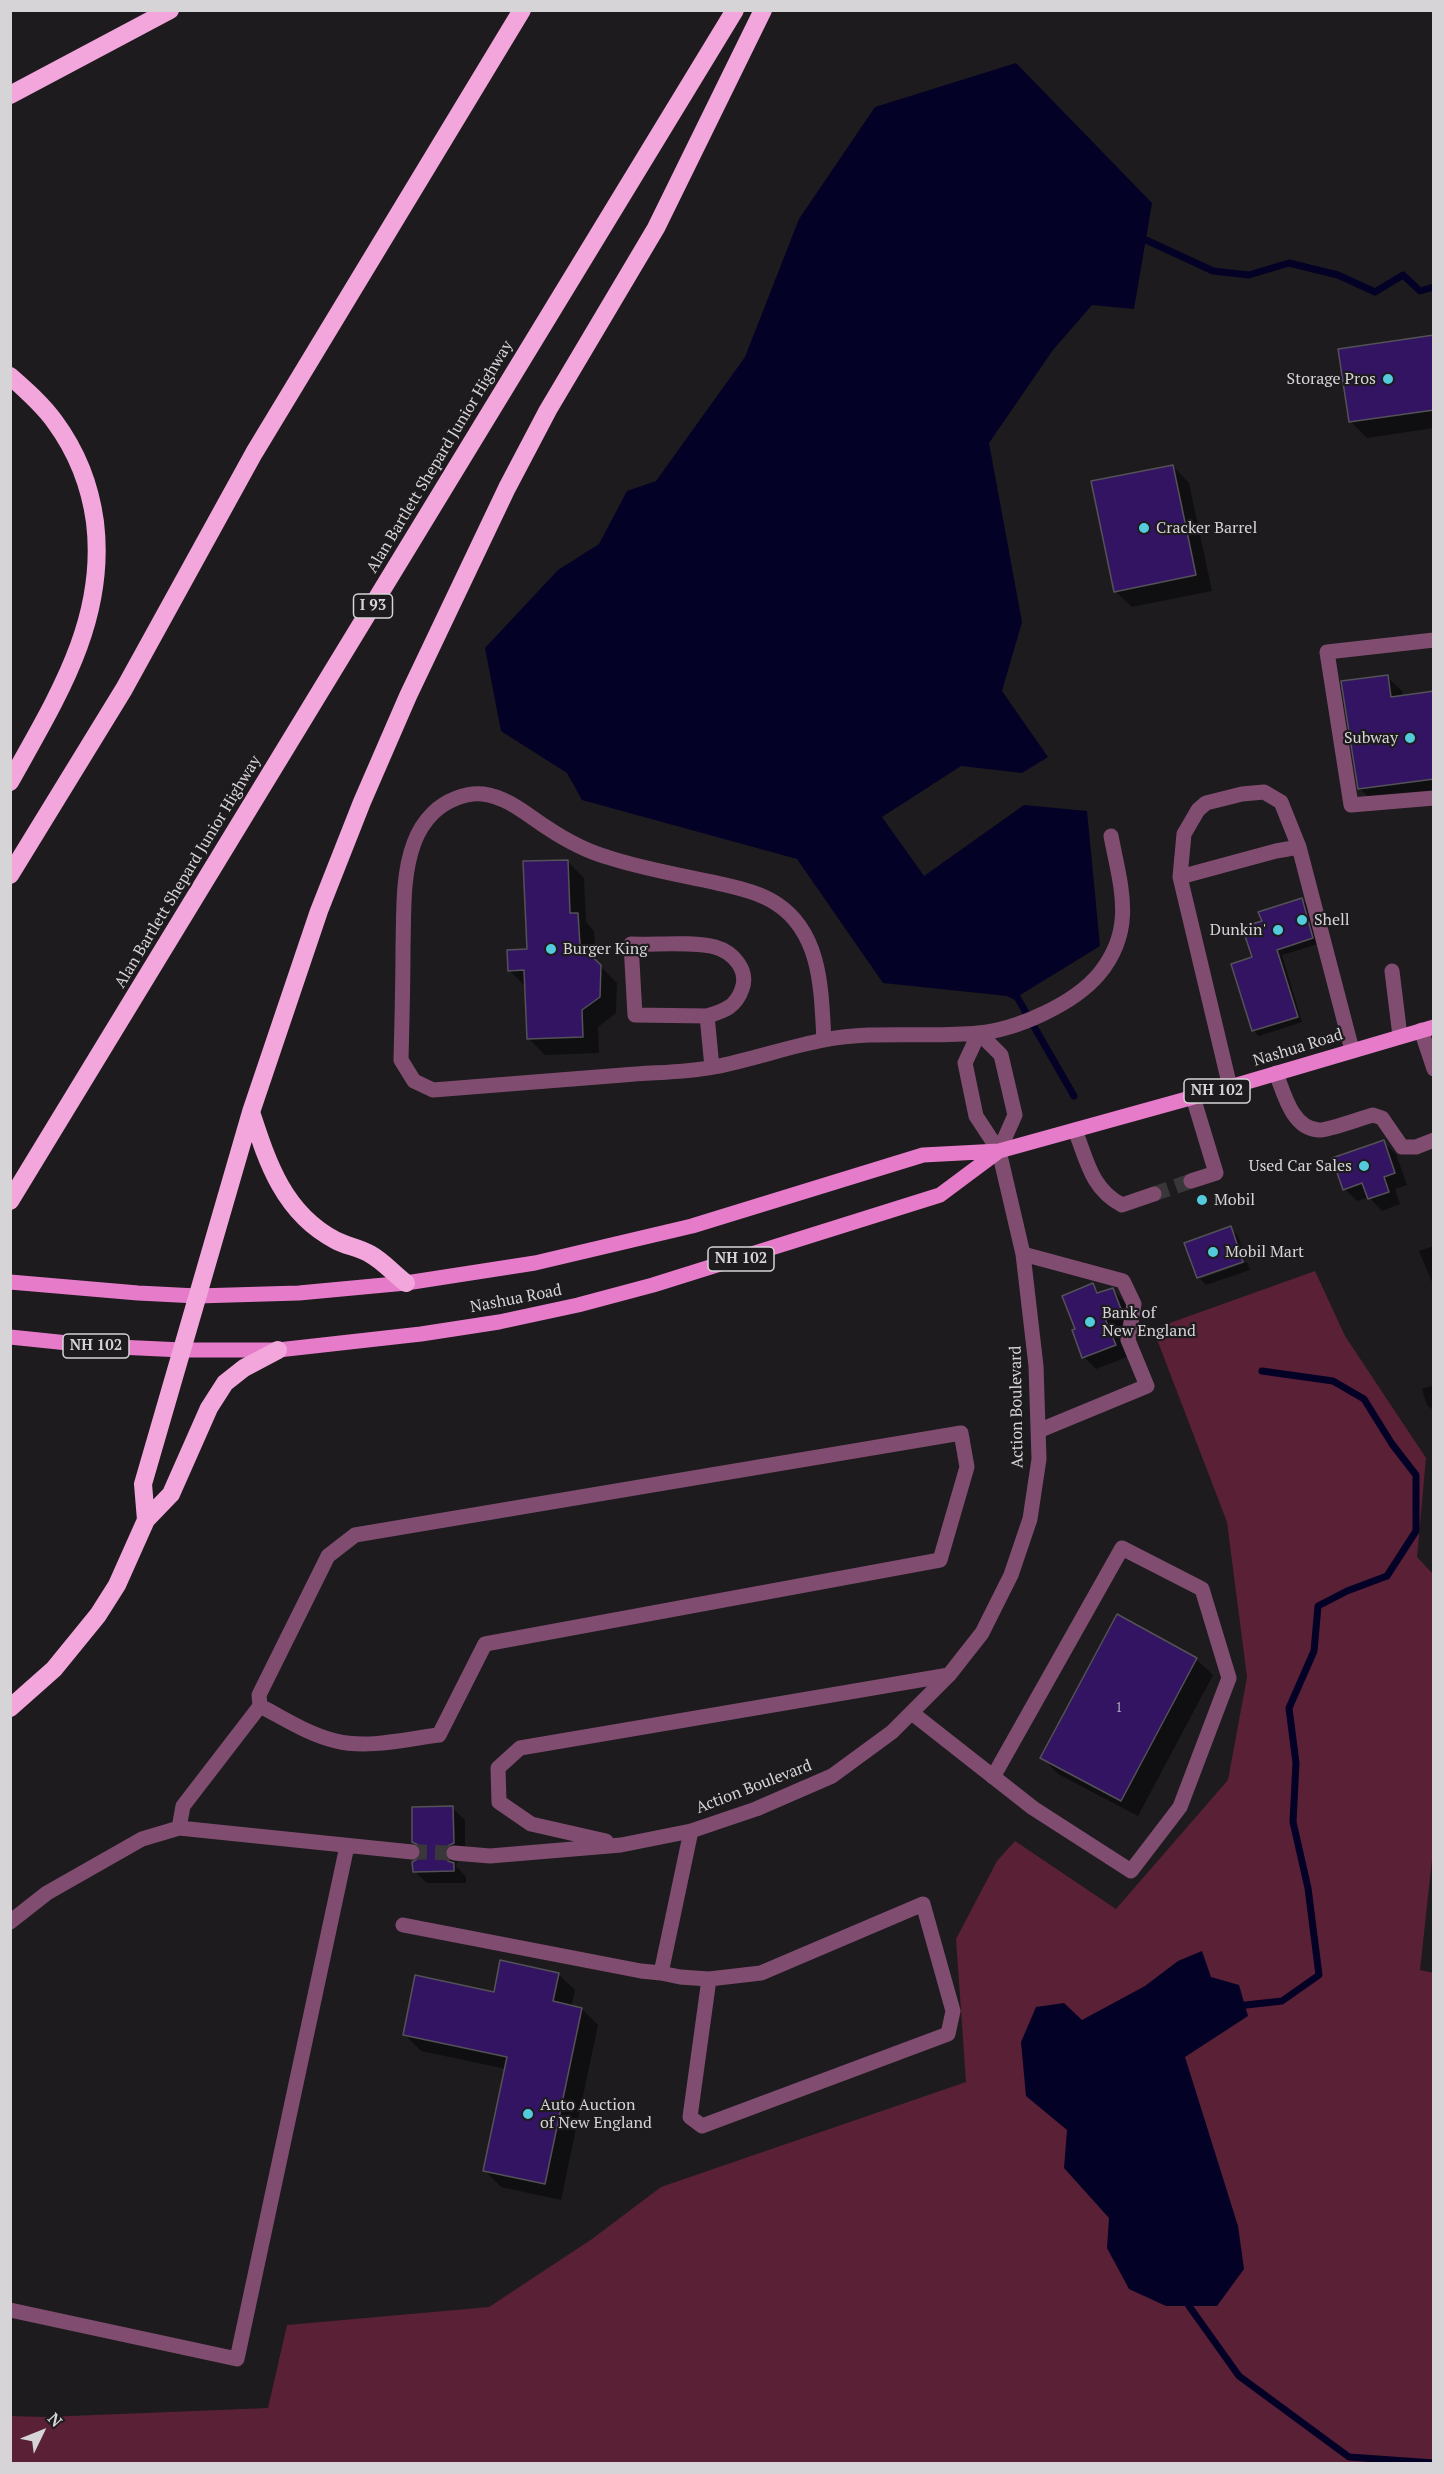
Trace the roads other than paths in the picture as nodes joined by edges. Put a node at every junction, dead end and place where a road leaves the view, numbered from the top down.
1 (170, 10) edge
2 (522, 10) edge
3 (735, 10) edge
4 (763, 10) edge
5 (10, 95) edge
6 (10, 376) edge
7 (1434, 640) edge
8 (10, 782) edge
9 (1434, 798) edge
10 (1111, 836) dead end
11 (1299, 847) junction
12 (10, 875) edge
13 (1180, 877) junction
14 (1392, 970) dead end
15 (707, 1016) junction
16 (1427, 1028) edge
17 (980, 1033) junction
18 (1401, 1036) junction
19 (824, 1040) junction
20 (1352, 1050) junction
21 (712, 1067) junction
22 (1434, 1069) edge
23 (1276, 1073) junction
24 (1230, 1087) junction
25 (1192, 1097) junction
26 (251, 1112) junction
27 (1074, 1130) junction
28 (1434, 1140) edge
29 (999, 1151) junction
30 (1191, 1181) tunnel mouth
31 (1154, 1194) tunnel mouth
32 (10, 1201) edge
33 (1023, 1254) junction
34 (10, 1282) edge
35 (406, 1283) junction
36 (197, 1296) junction
37 (10, 1337) edge
38 (182, 1350) junction
39 (278, 1350) junction
40 (1038, 1431) junction
41 (146, 1520) junction
42 (949, 1675) junction
43 (260, 1706) junction
44 (10, 1708) edge
45 (912, 1713) junction
46 (993, 1777) junction
47 (179, 1828) junction
48 (691, 1831) junction
49 (621, 1845) junction
50 (347, 1846) junction
51 (412, 1852) tunnel mouth
52 (454, 1853) tunnel mouth
53 (10, 1922) edge
54 (403, 1925) dead end
55 (661, 1972) junction
56 (710, 1979) junction
57 (10, 2310) edge

1 - 5 highway
2 - 12 highway
3 - 32 highway, Alan Bartlett Shepard Junior Highway / I 93
4 - 26 highway
6 - 8 highway
7 - 9 street
10 - 17 street
11 - 13 street
11 - 13 street
11 - 20 street
13 - 24 street
14 - 18 street
15 - 15 street
15 - 21 street
16 - 18 main road, Nashua Road / NH 102
16 - 22 street
17 - 19 street
17 - 29 street
17 - 29 street
18 - 20 main road, Nashua Road / NH 102
19 - 21 street
19 - 21 street
20 - 23 main road, Nashua Road / NH 102
23 - 24 main road, Nashua Road / NH 102
23 - 28 street
24 - 25 main road, Nashua Road / NH 102
25 - 27 main road, Nashua Road / NH 102
25 - 30 street
26 - 35 highway
26 - 36 highway
27 - 29 main road, Nashua Road / NH 102
27 - 31 street
29 - 33 street, Action Boulevard
29 - 35 main road, Nashua Road / NH 102
29 - 39 main road, Nashua Road / NH 102
33 - 40 street, Action Boulevard
33 - 40 street
34 - 36 main road, Nashua Road / NH 102
35 - 36 main road, Nashua Road / NH 102
36 - 38 highway
37 - 38 main road, Nashua Road / NH 102
38 - 39 main road, Nashua Road / NH 102
38 - 41 highway
39 - 41 highway
40 - 42 street, Action Boulevard
41 - 44 highway
42 - 45 street, Action Boulevard
42 - 49 street
43 - 43 street
43 - 47 street
45 - 46 street
45 - 48 street, Action Boulevard
46 - 46 street
47 - 50 street
47 - 53 street
48 - 49 street, Action Boulevard
48 - 55 street
49 - 52 street, Action Boulevard
50 - 51 street
50 - 57 street
54 - 55 street
55 - 56 street
56 - 56 street

